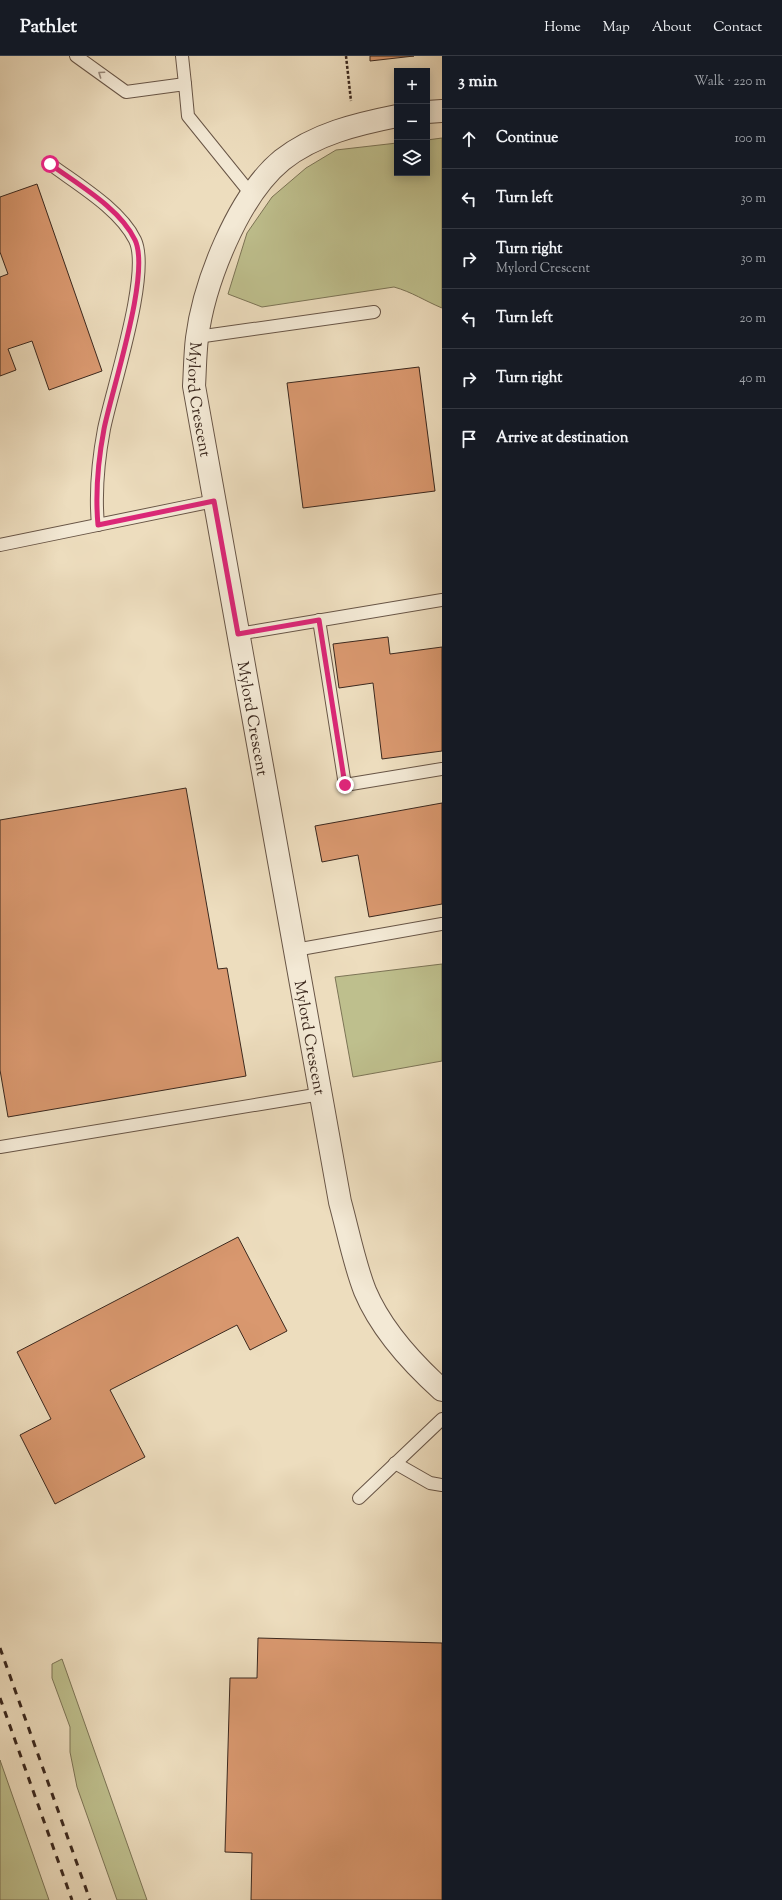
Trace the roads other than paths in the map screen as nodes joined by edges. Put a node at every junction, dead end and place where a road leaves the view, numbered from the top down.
1 (76, 56) edge
2 (182, 56) edge
3 (185, 84) junction
4 (442, 111) edge
5 (430, 112) edge
6 (394, 117) edge
7 (50, 164) dead end
8 (251, 194) junction
9 (374, 312) dead end
10 (197, 337) junction
11 (214, 501) junction
12 (98, 525) junction
13 (0, 545) edge
14 (442, 600) edge
15 (319, 620) junction
16 (238, 634) junction
17 (442, 769) edge
18 (442, 924) edge
19 (295, 950) junction
20 (321, 1094) junction
21 (0, 1147) edge
22 (442, 1390) edge
23 (442, 1419) edge
24 (395, 1464) junction
25 (442, 1485) edge
26 (359, 1498) dead end

3 -> 1 lane
2 - 3 lane
3 - 8 lane
4 - 5 street
6 - 8 street, Mylord Crescent
7 - 12 lane
8 - 10 street, Mylord Crescent
9 - 10 lane
10 - 11 street, Mylord Crescent
11 - 12 lane
11 - 16 street, Mylord Crescent
12 - 13 lane
14 - 15 lane
15 - 16 lane
15 - 17 lane
16 - 19 street, Mylord Crescent
18 - 19 lane
19 - 20 street, Mylord Crescent
20 - 21 lane
20 - 22 street, Mylord Crescent
23 - 24 lane
24 - 25 lane
24 - 26 lane

